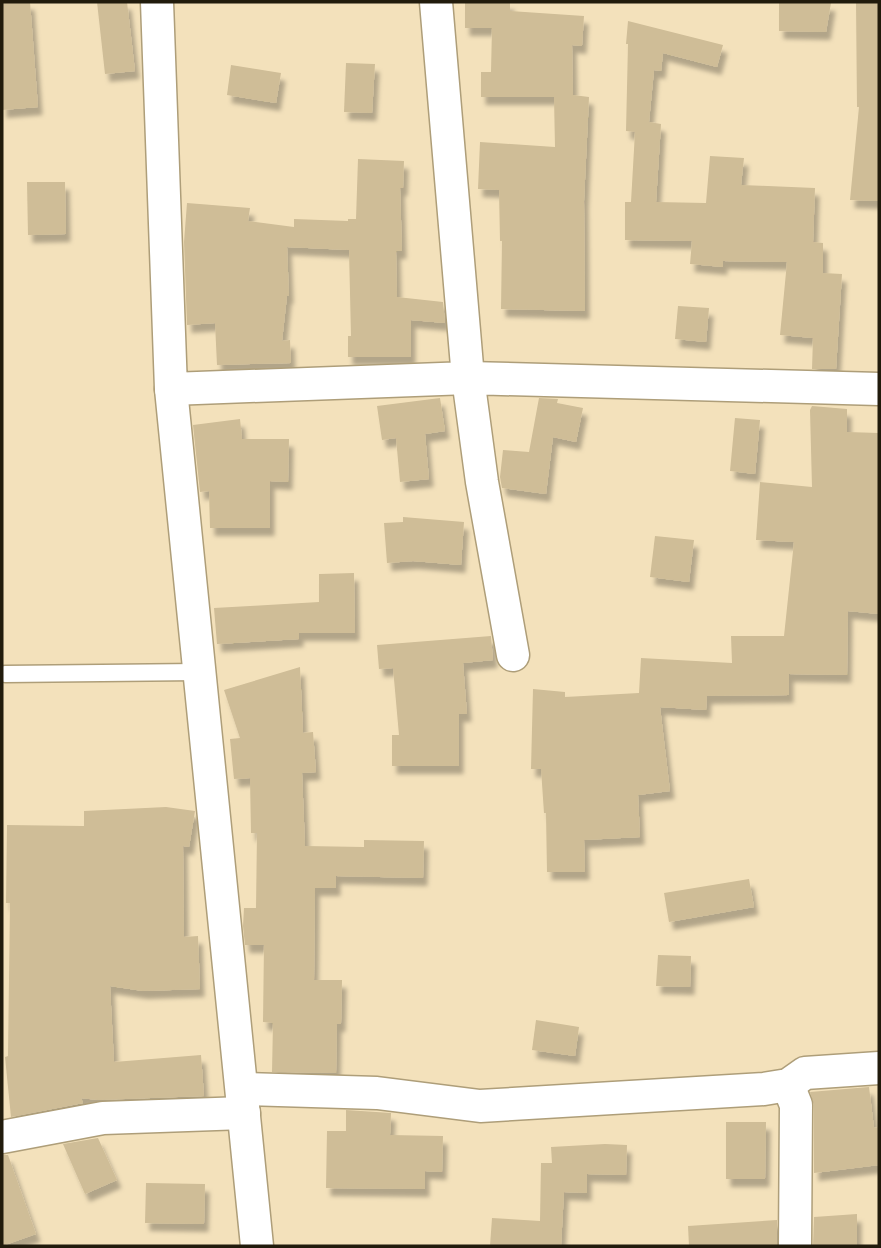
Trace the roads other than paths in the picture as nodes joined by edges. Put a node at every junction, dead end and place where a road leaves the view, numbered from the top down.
1 (157, 2) edge
2 (436, 2) edge
3 (468, 378) junction
4 (879, 388) edge
5 (171, 389) junction
6 (513, 655) dead end
7 (198, 672) junction
8 (5, 674) dead end
9 (879, 1068) edge
10 (788, 1085) junction
11 (243, 1101) junction
12 (2, 1136) edge
13 (257, 1246) edge
14 (795, 1246) edge

1 - 5 street
2 - 3 street
3 - 4 street
3 - 5 street
3 - 6 street
5 - 7 street
7 - 8 lane
7 - 11 street
9 - 10 street
10 - 11 street
10 - 14 street
11 - 12 street
11 - 13 street

